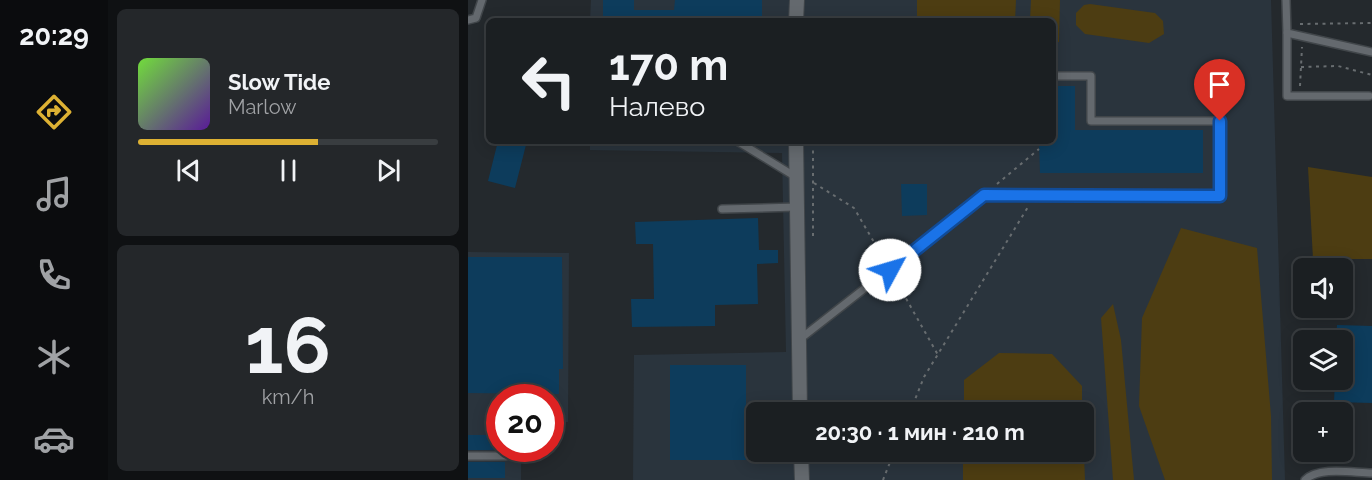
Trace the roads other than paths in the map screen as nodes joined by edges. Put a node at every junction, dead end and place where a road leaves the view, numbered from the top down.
1 (483, 0) edge
2 (797, 0) edge
3 (1286, 0) edge
4 (796, 18) edge
5 (468, 20) edge
6 (1287, 33) junction
7 (1372, 52) edge
8 (1056, 76) edge
9 (1369, 96) dead end
10 (742, 144) edge
11 (796, 144) edge
12 (796, 177) junction
13 (797, 207) junction
14 (722, 209) dead end
15 (798, 340) junction
16 (800, 402) edge
17 (468, 456) edge
18 (486, 456) edge
19 (801, 462) edge
20 (1372, 472) edge
21 (801, 480) edge
22 (1305, 480) edge

1 - 5 lane
2 - 4 street
3 - 6 lane
6 - 7 lane
6 - 9 lane
8 - 15 lane
10 - 12 lane
11 - 12 street
12 - 13 street
13 - 14 lane
13 - 15 street
15 - 16 street
17 - 18 lane
19 - 21 street
20 - 22 lane

